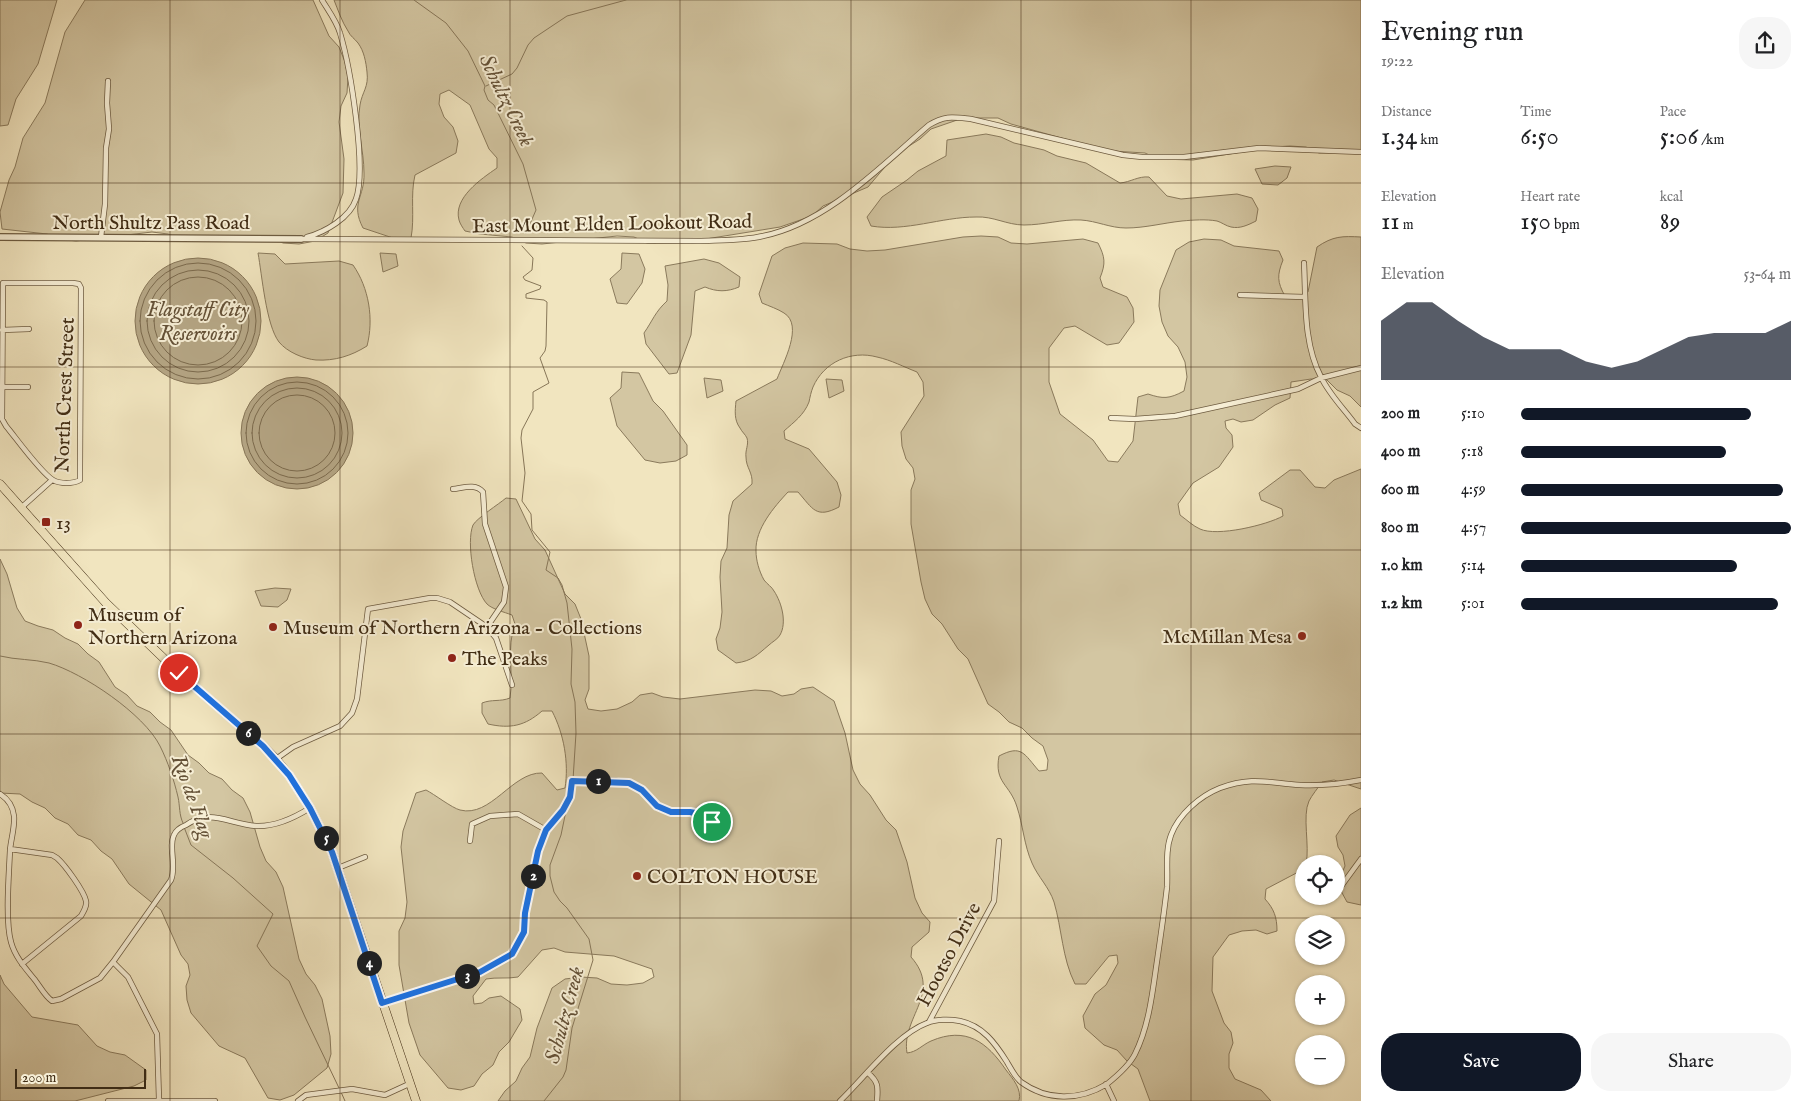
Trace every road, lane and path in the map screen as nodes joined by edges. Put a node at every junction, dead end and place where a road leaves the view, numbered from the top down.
1 (322, 0) edge
2 (108, 81) dead end
3 (1361, 152) edge
4 (101, 237) junction
5 (0, 238) edge
6 (301, 239) junction
7 (1304, 263) dead end
8 (1240, 295) dead end
9 (1305, 297) junction
10 (29, 329) dead end
11 (2, 330) junction
12 (1361, 368) edge
13 (1321, 378) junction
14 (2, 387) junction
15 (28, 387) dead end
16 (1111, 418) dead end
17 (1361, 428) edge
18 (52, 480) junction
19 (0, 484) edge
20 (453, 489) dead end
21 (22, 507) junction
22 (487, 627) junction
23 (512, 685) dead end
24 (276, 759) junction
25 (1361, 781) edge
26 (0, 794) edge
27 (310, 808) junction
28 (700, 814) dead end
29 (546, 830) junction
30 (470, 841) dead end
31 (999, 841) dead end
32 (10, 849) junction
33 (365, 857) dead end
34 (1361, 859) edge
35 (338, 868) junction
36 (1345, 881) edge
37 (113, 962) junction
38 (22, 964) junction
39 (382, 1003) junction
40 (929, 1022) junction
41 (868, 1073) junction
42 (409, 1084) junction
43 (1106, 1084) junction
44 (159, 1100) edge
45 (108, 1101) edge
46 (215, 1101) edge
47 (298, 1101) edge
48 (416, 1101) edge
49 (840, 1101) edge
50 (877, 1101) edge
51 (1114, 1101) edge

1 - 6 street
2 - 4 street
3 - 6 street, East Mount Elden Lookout Road
4 - 5 street, North Shultz Pass Road
4 - 6 street, North Shultz Pass Road
7 - 9 street
8 - 9 street
9 - 13 street
10 - 11 street
11 - 14 street
11 - 18 street, North Crest Street
12 - 13 street
13 - 16 street
13 - 17 street
14 - 15 street
14 - 18 street
18 - 21 street
19 - 21 main road
20 - 22 street
21 - 24 main road
22 - 23 street
22 - 24 street
24 - 27 main road
25 - 43 street
26 - 32 street
27 - 35 main road
27 - 37 street
28 - 29 street
29 - 30 street
29 - 39 street
31 - 40 street, Hootso Drive
32 - 38 street
32 - 38 street
33 - 35 street
34 - 36 street
35 - 39 main road
37 - 38 street
37 - 44 street
39 - 42 main road
40 - 41 street
40 - 43 street
41 - 49 street
41 - 50 street
42 - 47 street
42 - 48 main road
43 - 51 street
44 - 45 street
44 - 46 street

